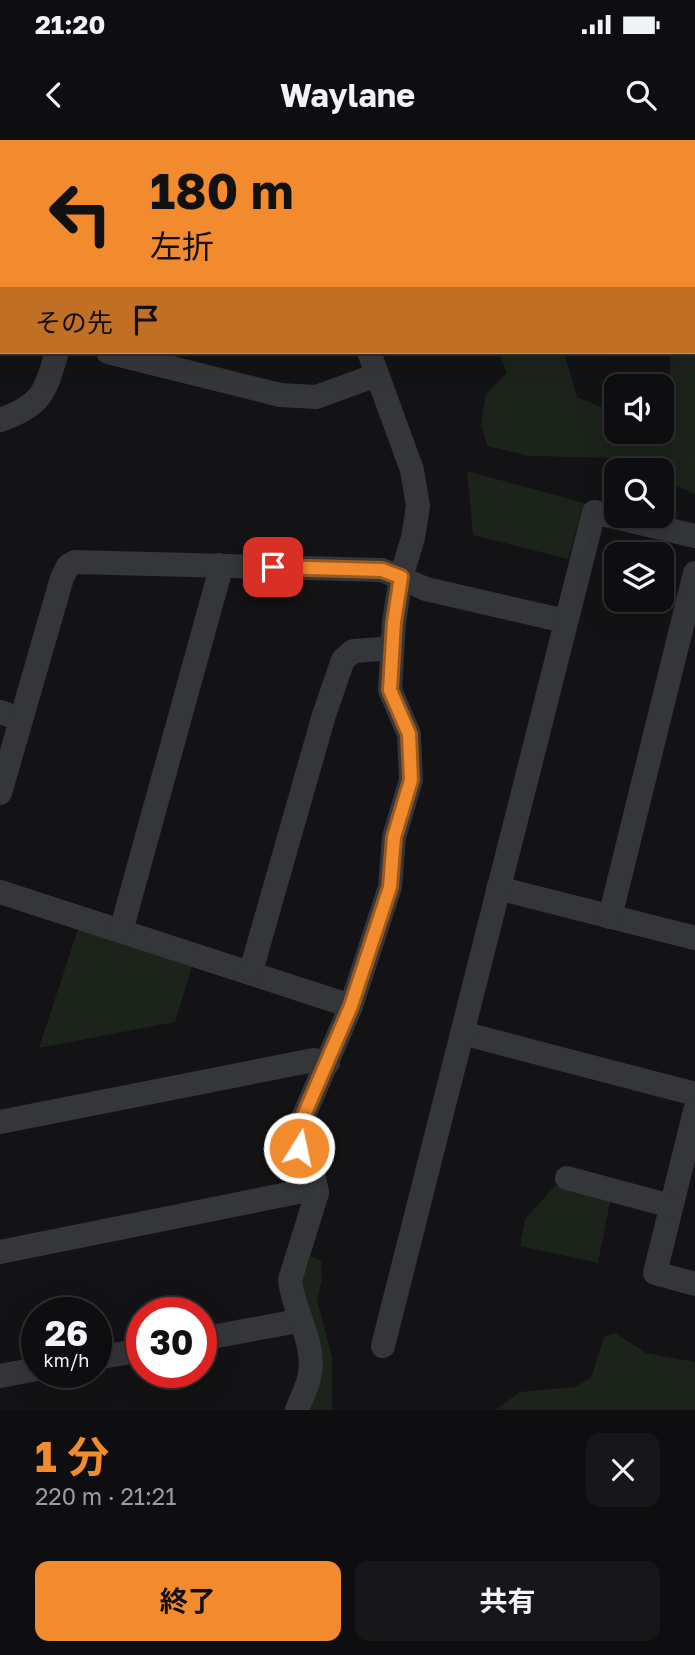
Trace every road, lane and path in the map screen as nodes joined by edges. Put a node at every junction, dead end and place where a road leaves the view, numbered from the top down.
1 (56, 354) edge
2 (116, 354) edge
3 (373, 363) edge
4 (0, 420) edge
5 (695, 536) edge
6 (219, 565) junction
7 (695, 573) edge
8 (401, 577) junction
9 (565, 621) junction
10 (392, 652) junction
11 (10, 715) edge
12 (0, 793) edge
13 (498, 888) junction
14 (0, 892) edge
15 (610, 917) junction
16 (121, 931) junction
17 (695, 938) edge
18 (251, 971) junction
19 (351, 1006) junction
20 (462, 1033) junction
21 (328, 1063) junction
22 (695, 1094) edge
23 (695, 1111) edge
24 (0, 1122) edge
25 (567, 1178) dead end
26 (317, 1193) junction
27 (671, 1206) junction
28 (0, 1252) edge
29 (695, 1284) edge
30 (300, 1317) junction
31 (217, 1336) edge
32 (383, 1346) dead end
33 (21, 1372) edge
34 (0, 1376) edge
35 (297, 1410) edge

1 - 4 street
2 - 3 street
3 - 8 street
5 - 9 street
6 - 8 street
6 - 11 street
6 - 16 street
7 - 15 street
8 - 9 street
8 - 10 street
9 - 13 street
10 - 18 street
10 - 19 street
11 - 12 street
13 - 15 street
13 - 20 street
14 - 16 street
15 - 17 street
16 - 18 street
18 - 19 street
19 - 21 street
20 - 22 street
20 - 32 street
21 - 24 street
21 - 26 street
23 - 27 street
25 - 27 street
26 - 28 street
26 - 30 street
27 - 29 street
30 - 31 street
30 - 35 street
33 - 34 street

